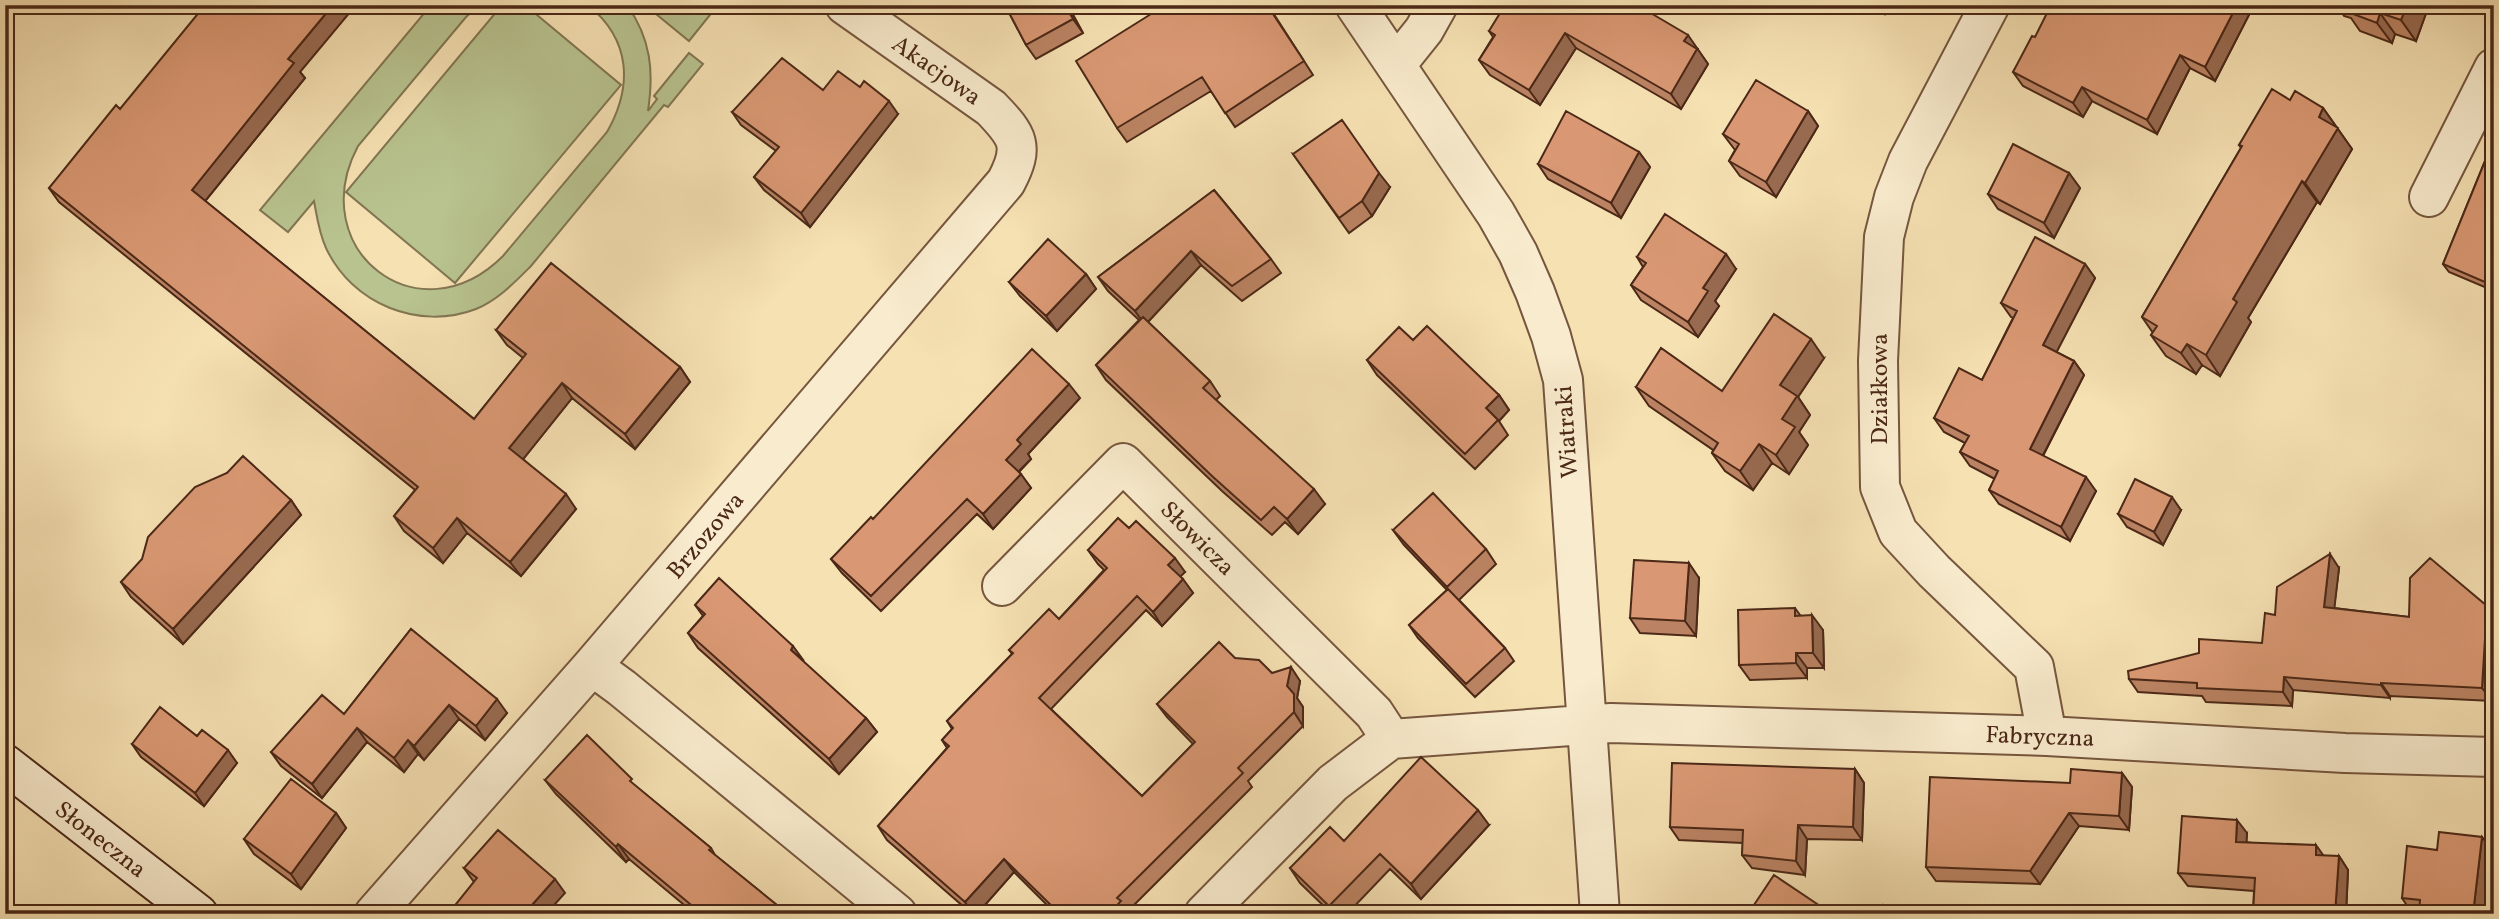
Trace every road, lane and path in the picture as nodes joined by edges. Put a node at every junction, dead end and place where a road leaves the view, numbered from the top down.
1 (845, 5) edge
2 (1355, 5) edge
3 (1438, 5) edge
4 (1990, 5) edge
5 (1396, 65) junction
6 (2494, 68) edge
7 (1018, 146) joint
8 (2429, 197) dead end
9 (1002, 586) dead end
10 (592, 666) junction
11 (1586, 725) junction
12 (2047, 736) junction
13 (1391, 739) junction
14 (2494, 757) edge
15 (5, 764) edge
16 (198, 914) edge
17 (374, 914) edge
18 (897, 914) edge
19 (1204, 914) edge
20 (1600, 914) edge

1 - 7 street, Akacjowa
2 - 5 street, Wiatraki
3 - 5 street
4 - 12 street, Działkowa
5 - 11 street, Wiatraki
6 - 8 street
7 - 10 street, Brzozowa
9 - 13 street, Słowicza
10 - 17 street, Brzozowa
10 - 18 street
11 - 12 street, Fabryczna
11 - 13 street
11 - 20 street, Wiatraki
12 - 14 street, Fabryczna
13 - 19 street
15 - 16 street, Słoneczna

